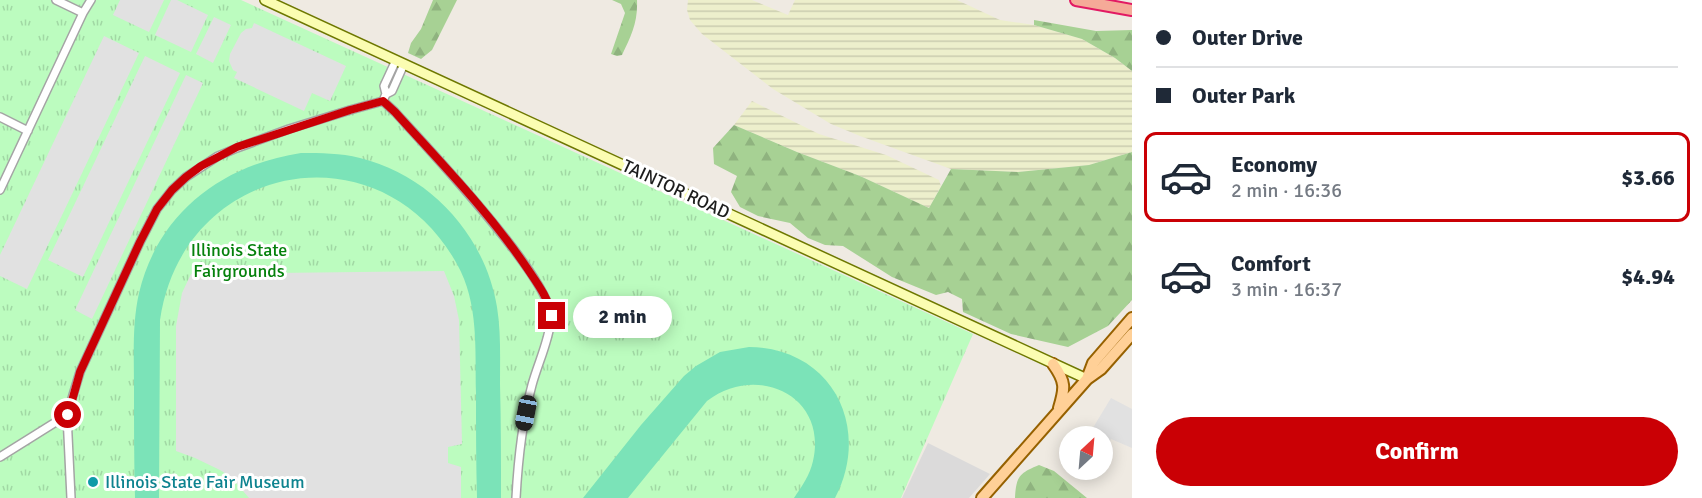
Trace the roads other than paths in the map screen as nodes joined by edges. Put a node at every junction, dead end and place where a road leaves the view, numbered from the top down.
1 (56, 0) edge
2 (91, 0) edge
3 (265, 0) edge
4 (1076, 0) edge
5 (1132, 3) edge
6 (1094, 4) junction
7 (1132, 10) edge
8 (83, 13) junction
9 (400, 62) junction
10 (384, 97) junction
11 (0, 117) edge
12 (28, 130) junction
13 (0, 190) edge
14 (1132, 318) edge
15 (1132, 334) edge
16 (1053, 364) junction
17 (1087, 379) junction
18 (1058, 412) junction
19 (68, 415) junction
20 (0, 457) edge
21 (71, 498) edge
22 (516, 498) edge
23 (982, 498) edge

1 - 8 street
2 - 8 street
3 - 9 main road, TAINTOR ROAD
4 - 6 highway
5 - 6 highway
6 - 7 highway
8 - 12 street
9 - 10 street
9 - 16 main road, TAINTOR ROAD
10 - 19 street
10 - 22 street
11 - 12 street
12 - 13 street
14 - 17 main road
15 - 17 main road
16 - 17 main road, TAINTOR ROAD
16 - 18 main road
17 - 18 main road
18 - 23 main road
19 - 20 street
19 - 21 street

